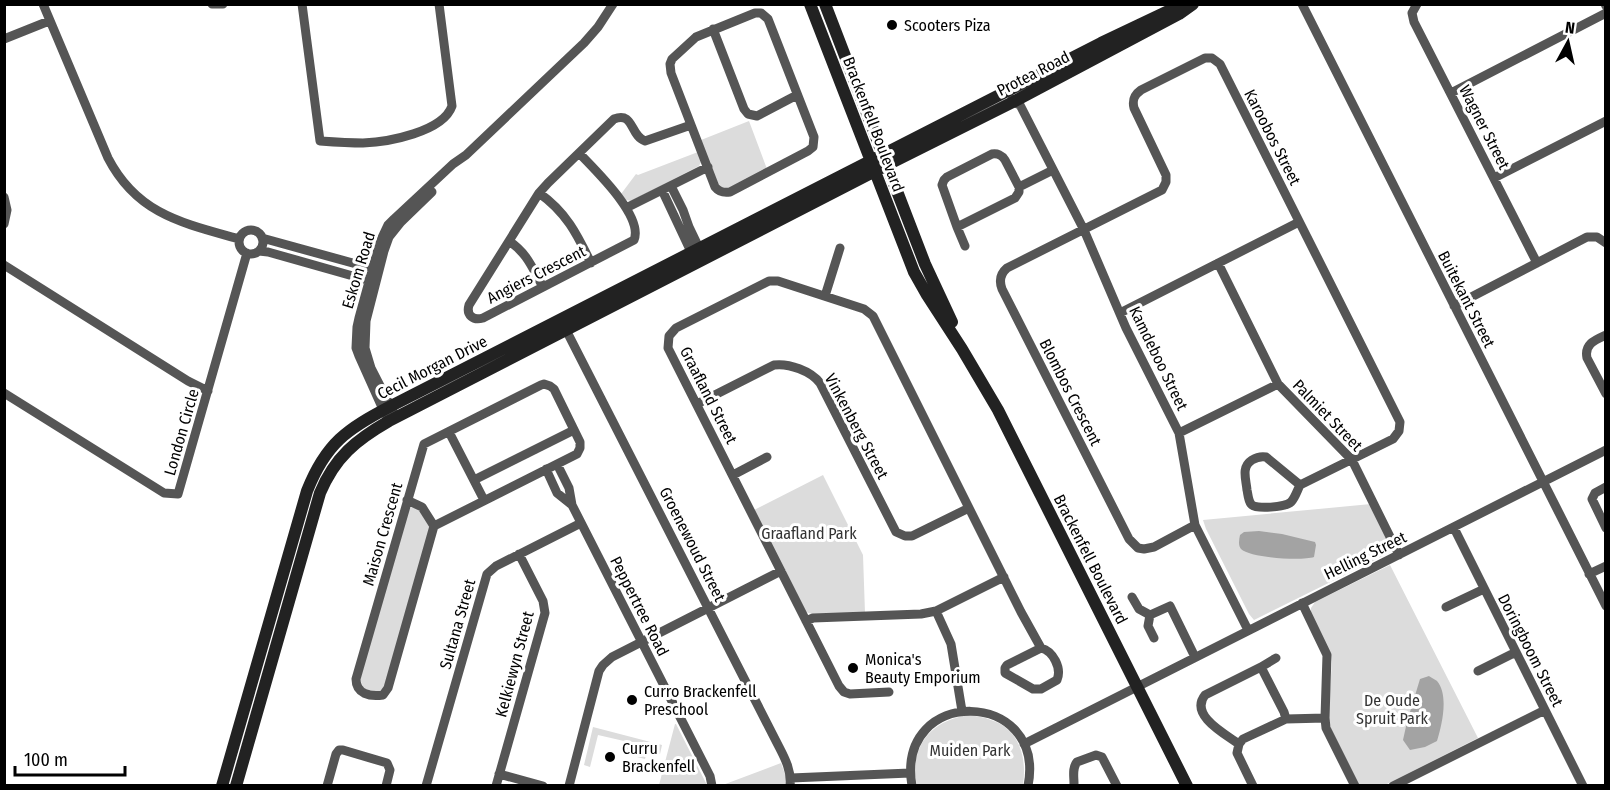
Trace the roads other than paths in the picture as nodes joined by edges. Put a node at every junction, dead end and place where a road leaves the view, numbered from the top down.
1 (43, 4) edge
2 (212, 4) edge
3 (223, 4) edge
4 (302, 4) edge
5 (439, 4) edge
6 (613, 4) edge
7 (810, 4) edge
8 (825, 4) edge
9 (1183, 4) edge
10 (1193, 4) edge
11 (1302, 4) edge
12 (1417, 4) edge
13 (1605, 13) edge
14 (50, 21) junction
15 (713, 29) junction
16 (4, 39) edge
17 (1450, 93) junction
18 (798, 95) junction
19 (1016, 96) junction
20 (1605, 120) edge
21 (692, 125) junction
22 (579, 153) junction
23 (885, 160) junction
24 (708, 167) junction
25 (872, 167) junction
26 (1053, 170) junction
27 (1494, 178) junction
28 (671, 186) junction
29 (1019, 187) junction
30 (662, 190) junction
31 (539, 193) junction
32 (4, 196) edge
33 (626, 208) junction
34 (682, 220) junction
35 (1299, 222) junction
36 (4, 224) edge
37 (957, 227) junction
38 (1083, 230) junction
39 (262, 238) junction
40 (239, 239) junction
41 (509, 242) junction
42 (1605, 243) edge
43 (965, 246) dead end
44 (840, 248) dead end
45 (258, 251) junction
46 (247, 253) junction
47 (698, 256) junction
48 (591, 262) junction
49 (1218, 263) junction
50 (1537, 263) junction
51 (4, 265) edge
52 (376, 269) junction
53 (373, 282) junction
54 (543, 287) junction
55 (825, 296) junction
56 (1454, 306) junction
57 (1120, 313) junction
58 (564, 325) junction
59 (1605, 335) edge
60 (962, 349) junction
61 (1278, 384) junction
62 (208, 391) junction
63 (4, 393) edge
64 (1605, 394) edge
65 (697, 404) junction
66 (390, 413) junction
67 (574, 430) junction
68 (449, 432) junction
69 (1179, 434) junction
70 (1605, 450) edge
71 (767, 457) dead end
72 (1352, 460) junction
73 (557, 464) junction
74 (546, 469) junction
75 (733, 476) junction
76 (474, 480) junction
77 (1542, 482) junction
78 (1300, 485) junction
79 (1605, 487) edge
80 (407, 500) junction
81 (484, 500) junction
82 (572, 505) junction
83 (969, 508) junction
84 (581, 523) junction
85 (434, 525) junction
86 (1195, 525) junction
87 (1454, 528) junction
88 (1605, 528) edge
89 (519, 554) junction
90 (1399, 555) junction
91 (1605, 566) edge
92 (781, 571) junction
93 (1589, 574) junction
94 (1004, 577) junction
95 (1484, 589) junction
96 (1132, 597) dead end
97 (1302, 603) junction
98 (1605, 606) edge
99 (1446, 607) dead end
100 (708, 608) junction
101 (936, 611) junction
102 (1150, 615) junction
103 (806, 621) junction
104 (1248, 630) junction
105 (1154, 638) dead end
106 (642, 642) junction
107 (1041, 648) junction
108 (1516, 652) junction
109 (1195, 657) junction
110 (1276, 658) dead end
111 (1261, 667) junction
112 (1478, 670) dead end
113 (1138, 686) junction
114 (889, 692) dead end
115 (1545, 710) junction
116 (962, 711) junction
117 (1324, 718) junction
118 (1286, 719) junction
119 (1024, 744) junction
120 (1239, 744) junction
121 (910, 773) junction
122 (499, 774) junction
123 (791, 782) edge
124 (1074, 784) dead end
125 (222, 786) edge
126 (236, 786) edge
127 (327, 786) edge
128 (386, 786) edge
129 (426, 786) edge
130 (496, 786) edge
131 (543, 786) edge
132 (569, 786) edge
133 (712, 786) edge
134 (912, 786) edge
135 (1028, 786) edge
136 (1117, 786) edge
137 (1187, 786) edge
138 (1253, 786) edge
139 (1355, 786) edge
140 (1393, 786) edge
141 (1583, 786) edge

1 - 14 street
2 - 3 street
4 - 5 street
6 - 52 street, Eskom Road
7 - 25 street, Brackenfell Boulevard
8 - 23 street, Brackenfell Boulevard
9 - 19 street, Protea Road
10 - 19 street, Protea Road
11 - 56 street, Buitekant Street
12 - 17 street, Wagner Street
13 - 17 street
14 - 16 street
14 - 40 street
15 - 18 street
15 - 18 street
15 - 21 street
17 - 27 street, Wagner Street
18 - 24 street
19 - 23 street, Protea Road
19 - 26 street, Kamdeboo Street
20 - 27 street
21 - 22 street, Angiers Crescent
21 - 24 street
22 - 31 street, Angiers Crescent
22 - 33 street, Angiers Crescent
23 - 25 street, Protea Road
23 - 60 street, Brackenfell Boulevard
24 - 28 street
25 - 47 street, Cecil Morgan Drive
25 - 60 street, Brackenfell Boulevard
26 - 29 street
26 - 38 street, Kamdeboo Street
27 - 50 street, Wagner Street
28 - 30 street
28 - 34 street
29 - 37 street
29 - 37 street
30 - 33 street
30 - 34 street
31 - 41 street, Angiers Crescent
31 - 48 street
32 - 36 street
33 - 48 street, Angiers Crescent
34 - 47 street
35 - 38 street, Karoobos Street
35 - 49 street
35 - 72 street, Karoobos Street
37 - 43 street
38 - 57 street, Kamdeboo Street
38 - 86 street, Blombos Crescent
39 - 40 street
39 - 45 street
39 - 52 street
40 - 46 street
41 - 54 street
41 - 54 street, Angiers Crescent
42 - 50 street
44 - 55 street
45 - 46 street
45 - 53 street
46 - 62 street, London Circle
47 - 58 street, Cecil Morgan Drive
48 - 54 street, Angiers Crescent
49 - 57 street
49 - 61 street, Palmiet Street
50 - 56 street
51 - 62 street
52 - 53 street, Eskom Road
53 - 66 street, Eskom Road
55 - 65 street, Graafland Street
55 - 83 street, Graafland Street
56 - 77 street, Buitekant Street
57 - 69 street, Kamdeboo Street
58 - 66 street, Cecil Morgan Drive
58 - 100 street, Groenewoud Street
59 - 64 street
60 - 113 street, Brackenfell Boulevard
61 - 69 street
61 - 72 street, Palmiet Street
62 - 63 street, London Circle
65 - 75 street, Graafland Street
65 - 83 street, Vinkenberg Street
66 - 125 street, Cecil Morgan Drive
66 - 126 street, Cecil Morgan Drive
67 - 68 street, Maison Crescent
67 - 73 street, Maison Crescent
67 - 76 street
68 - 76 street
68 - 80 street, Maison Crescent
69 - 86 street, Kamdeboo Street
70 - 77 street, Helling Street
71 - 75 street
72 - 78 street, Karoobos Street
72 - 90 street, Palmiet Street
73 - 74 street, Maison Crescent
73 - 82 street
74 - 81 street, Maison Crescent
74 - 82 street
75 - 92 street, Graafland Street
76 - 81 street
77 - 87 street, Helling Street
77 - 93 street, Buitekant Street
78 - 78 street
79 - 88 street
80 - 85 street
80 - 85 street, Maison Crescent
81 - 85 street, Maison Crescent
82 - 84 street, Peppertree Road
83 - 94 street, Graafland Street
84 - 89 street, Sultana Street
84 - 106 street, Peppertree Road
86 - 104 street, Kamdeboo Street
87 - 90 street, Helling Street
87 - 95 street, Doringboom Street
89 - 122 street, Kelkiewyn Street
89 - 129 street, Sultana Street
90 - 97 street, Helling Street
91 - 93 street
92 - 100 street
92 - 103 street, Graafland Street
93 - 98 street, Buitekant Street
94 - 101 street
94 - 107 street, Graafland Street
95 - 99 street
95 - 108 street, Doringboom Street
96 - 102 street
97 - 104 street, Helling Street
97 - 117 street
100 - 106 street
100 - 123 street, Groenewoud Street
101 - 103 street
101 - 116 street
102 - 105 street
102 - 109 street
103 - 114 street, Graafland Street
104 - 109 street, Helling Street
106 - 132 street
106 - 133 street, Peppertree Road
107 - 107 street, Graafland Street
108 - 112 street
108 - 115 street, Doringboom Street
109 - 113 street, Helling Street
110 - 111 street
111 - 118 street
111 - 120 street
113 - 119 street, Helling Street
113 - 137 street, Brackenfell Boulevard
115 - 140 street
115 - 141 street, Doringboom Street
116 - 119 street
116 - 121 street
117 - 118 street
117 - 139 street
118 - 120 street
119 - 135 street
120 - 138 street
121 - 123 street
121 - 134 street
122 - 130 street, Kelkiewyn Street
122 - 131 street
124 - 136 street
127 - 128 street

